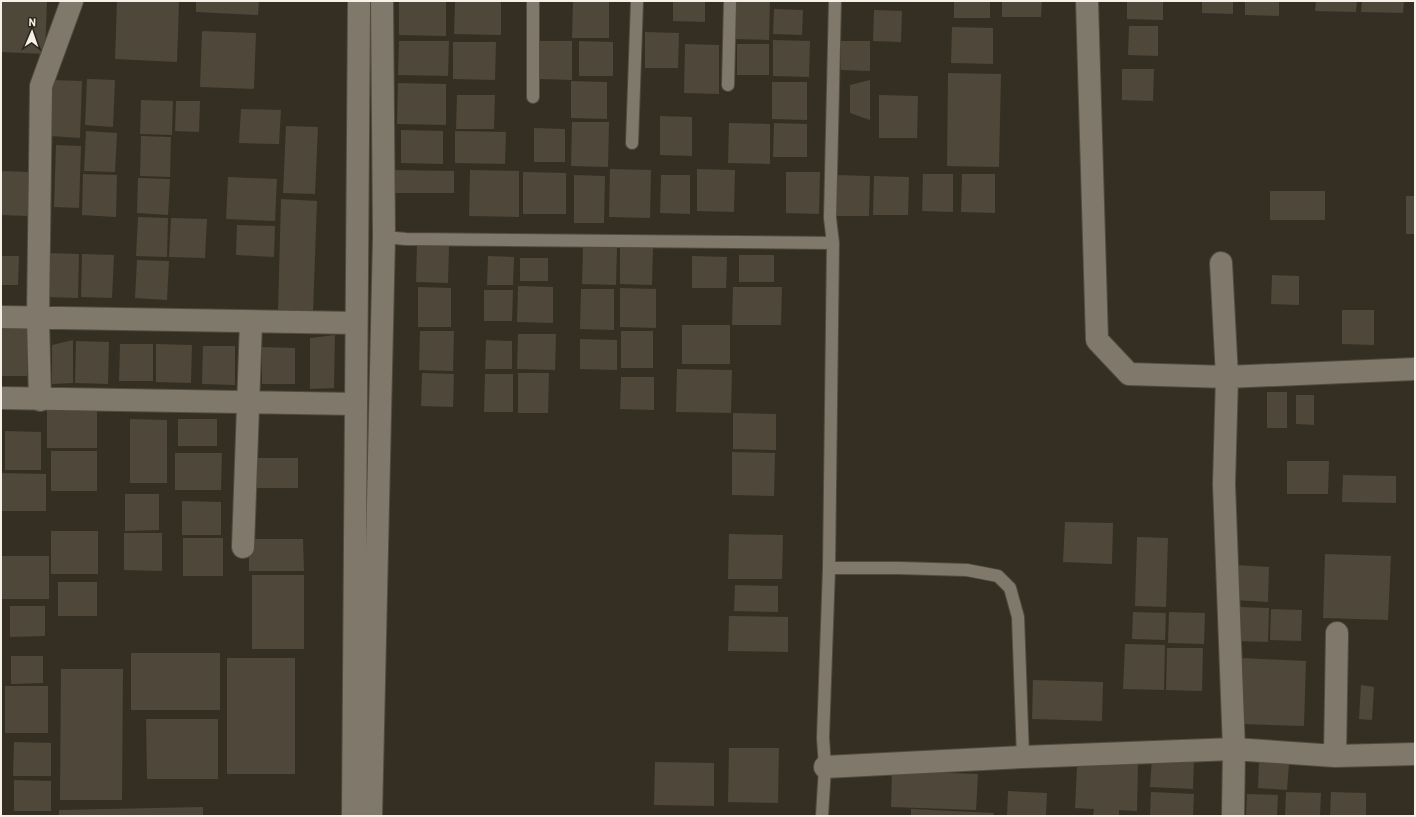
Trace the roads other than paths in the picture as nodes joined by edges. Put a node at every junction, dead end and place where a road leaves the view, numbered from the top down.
1 (72, 1) edge
2 (359, 1) edge
3 (382, 1) edge
4 (533, 1) edge
5 (637, 1) edge
6 (730, 1) edge
7 (835, 1) edge
8 (1086, 1) edge
9 (728, 85) dead end
10 (533, 97) dead end
11 (632, 143) dead end
12 (384, 238) junction
13 (833, 243) junction
14 (1221, 263) dead end
15 (1, 317) edge
16 (38, 318) junction
17 (251, 322) junction
18 (356, 323) junction
19 (1415, 369) edge
20 (1227, 377) junction
21 (1, 398) edge
22 (40, 400) junction
23 (248, 402) junction
24 (356, 404) junction
25 (243, 547) dead end
26 (829, 568) junction
27 (1337, 633) dead end
28 (1234, 749) junction
29 (1415, 754) edge
30 (1335, 756) junction
31 (1023, 757) junction
32 (825, 767) junction
33 (353, 816) edge
34 (371, 816) edge
35 (822, 816) edge
36 (1233, 816) edge

1 - 16 street
2 - 18 street
3 - 12 street
4 - 10 lane
5 - 11 lane
6 - 9 lane
7 - 13 lane
8 - 20 street
12 - 13 lane
12 - 34 street
13 - 26 lane
14 - 20 street
15 - 16 street
16 - 17 street
16 - 22 street
17 - 18 street
17 - 23 street
18 - 24 street
19 - 20 street
20 - 28 street
21 - 22 street
22 - 23 street
23 - 24 street
23 - 25 street
24 - 33 street
26 - 31 lane
26 - 32 lane
27 - 30 street
28 - 30 street
28 - 31 street
28 - 36 street
29 - 30 street
31 - 32 street
32 - 35 lane

